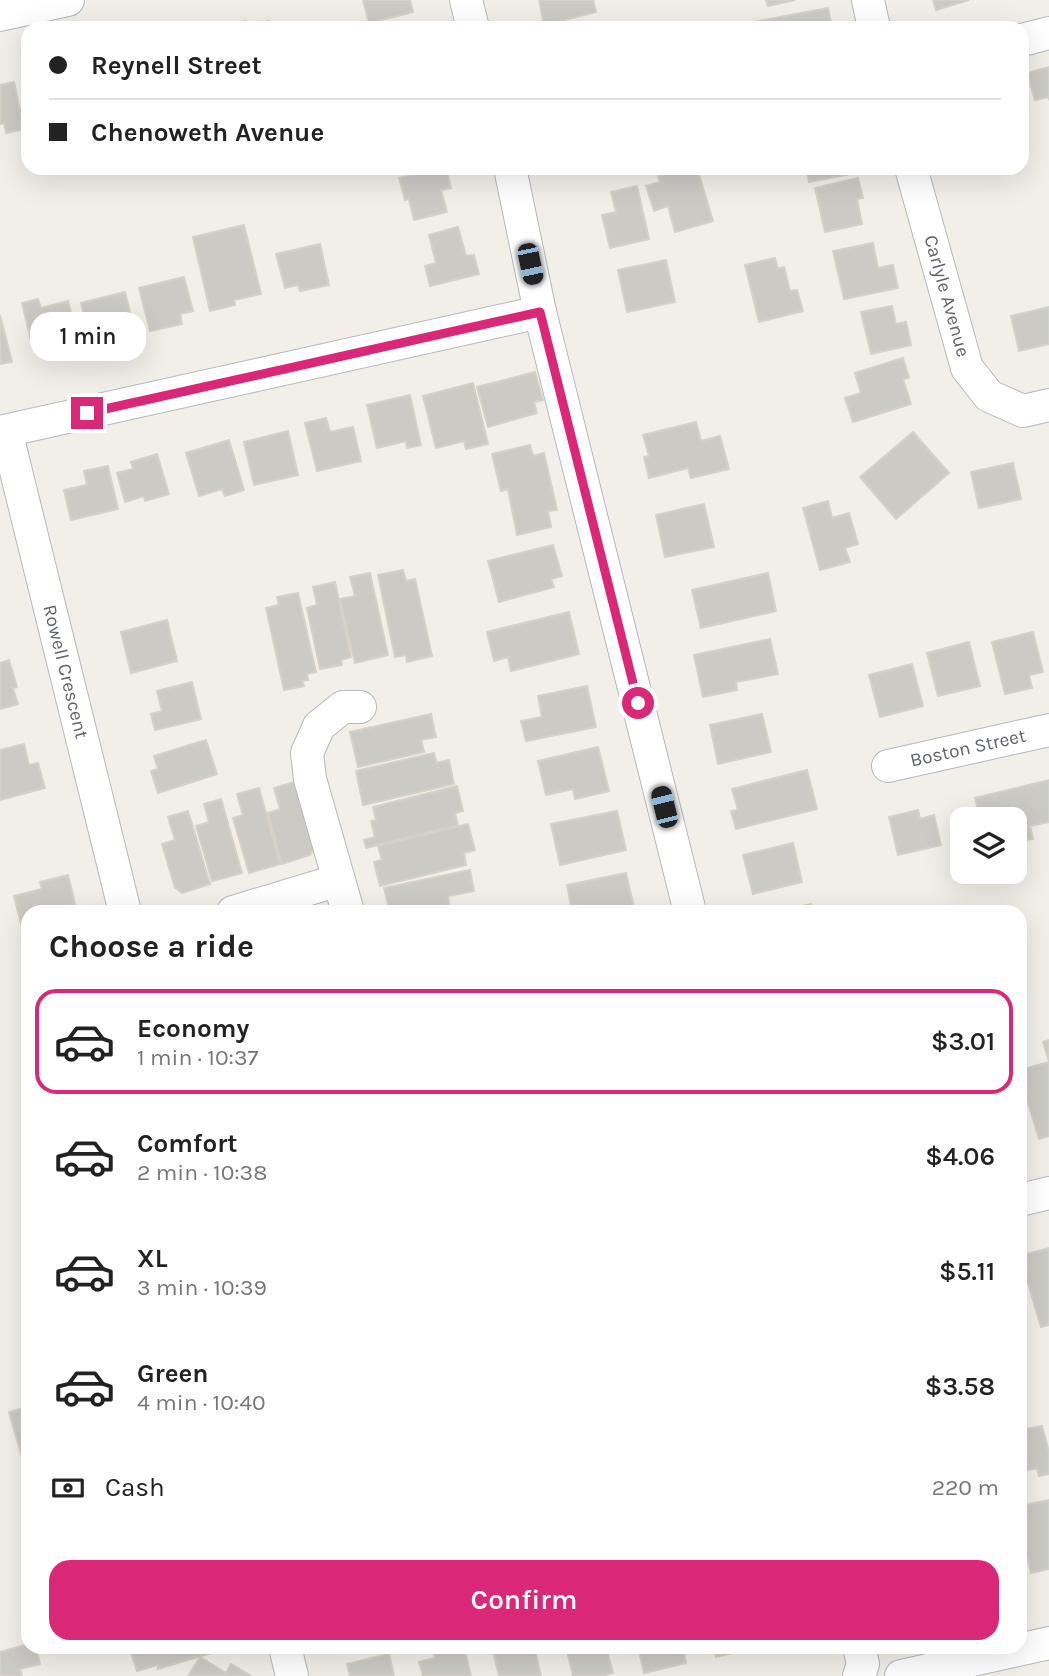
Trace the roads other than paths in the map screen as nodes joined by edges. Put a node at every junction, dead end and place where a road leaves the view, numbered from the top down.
1 (68, 0) edge
2 (466, 0) edge
3 (868, 0) edge
4 (0, 15) edge
5 (471, 21) edge
6 (872, 21) edge
7 (1049, 33) edge
8 (1029, 38) edge
9 (511, 175) edge
10 (913, 175) edge
11 (540, 312) junction
12 (1049, 405) edge
13 (3, 432) edge
14 (360, 707) dead end
15 (1049, 730) edge
16 (888, 765) dead end
17 (340, 880) junction
18 (123, 905) edge
19 (256, 905) edge
20 (346, 905) edge
21 (688, 905) edge
22 (1049, 1194) edge
23 (1027, 1199) edge
24 (1049, 1643) edge
25 (1027, 1648) edge
26 (287, 1654) edge
27 (861, 1654) edge
28 (1000, 1654) edge
29 (292, 1676) edge
30 (859, 1676) edge
31 (901, 1676) edge

1 - 4 street
2 - 5 street
3 - 6 street
7 - 8 street
9 - 11 street
10 - 12 street, Carlyle Avenue
11 - 13 street
11 - 21 street
13 - 18 street, Rowell Crescent
14 - 17 street
15 - 16 street, Boston Street
17 - 19 street
17 - 20 street
22 - 23 street
24 - 25 street
26 - 29 street
27 - 30 street
28 - 31 street

